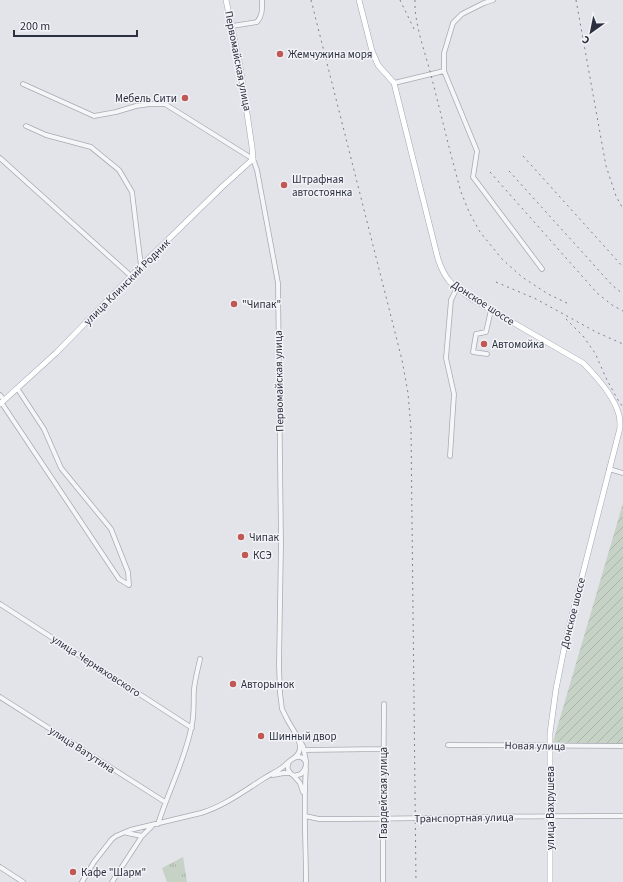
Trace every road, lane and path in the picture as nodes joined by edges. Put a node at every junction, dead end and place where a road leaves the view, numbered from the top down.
1 (226, 0) edge
2 (262, 0) edge
3 (359, 0) edge
4 (493, 0) edge
5 (232, 26) junction
6 (444, 71) junction
7 (394, 83) junction
8 (23, 84) dead end
9 (26, 126) dead end
10 (0, 158) edge
11 (253, 159) junction
12 (142, 266) junction
13 (542, 269) dead end
14 (131, 276) junction
15 (457, 288) junction
16 (491, 310) junction
17 (487, 354) dead end
18 (17, 388) junction
19 (0, 395) edge
20 (2, 402) edge
21 (450, 456) dead end
22 (610, 469) junction
23 (623, 473) edge
24 (0, 604) edge
25 (200, 659) dead end
26 (0, 697) edge
27 (384, 704) dead end
28 (192, 728) junction
29 (295, 732) junction
30 (550, 733) joint
31 (448, 745) dead end
32 (549, 746) junction
33 (623, 746) edge
34 (383, 749) junction
35 (304, 750) junction
36 (294, 758) junction
37 (306, 761) junction
38 (289, 762) junction
39 (306, 767) junction
40 (292, 774) junction
41 (269, 775) junction
42 (304, 796) junction
43 (165, 802) junction
44 (305, 816) junction
45 (549, 816) junction
46 (623, 816) edge
47 (383, 819) junction
48 (156, 824) junction
49 (122, 833) junction
50 (142, 836) junction
51 (0, 867) edge
52 (23, 882) edge
53 (82, 882) edge
54 (112, 882) edge
55 (306, 882) edge
56 (384, 882) edge
57 (550, 882) edge

1 - 5 main road, Первомайская улица
2 - 5 street
3 - 7 main road, Донское шоссе
4 - 6 street
5 - 11 main road, Первомайская улица
6 - 7 street
6 - 13 street
7 - 15 main road, Донское шоссе
8 - 11 street
9 - 12 street
10 - 14 street
11 - 12 main road, улица Клинский Родник
11 - 29 street, Первомайская улица
12 - 14 main road, улица Клинский Родник
14 - 18 main road, улица Клинский Родник
15 - 16 main road, Донское шоссе
15 - 21 street
16 - 17 street
16 - 22 main road, Донское шоссе
18 - 20 main road, улица Клинский Родник
18 - 20 street
19 - 20 street
22 - 23 street
22 - 30 main road, Донское шоссе
24 - 28 street, улица Черняховского
25 - 28 street
26 - 43 street, улица Ватутина
27 - 34 street, Гвардейская улица
28 - 43 street
29 - 35 street, Первомайская улица
29 - 36 street
30 - 32 main road, улица Вахрушева
31 - 32 street, Новая улица
32 - 33 street, Новая улица
32 - 45 main road, улица Вахрушева
34 - 35 street
34 - 47 street, Гвардейская улица
35 - 37 street, Первомайская улица
36 - 37 street
36 - 38 street
37 - 39 street
38 - 40 street
38 - 41 street
39 - 40 street
39 - 42 street
40 - 41 street
40 - 42 street
41 - 48 street
42 - 44 street
43 - 48 street
44 - 47 street, Транспортная улица
44 - 55 street
45 - 46 street, Транспортная улица
45 - 47 street, Транспортная улица
45 - 57 main road, улица Вахрушева
47 - 56 street, Гвардейская улица
48 - 49 street
48 - 50 street
49 - 50 street
49 - 53 street
50 - 54 street
51 - 52 street

